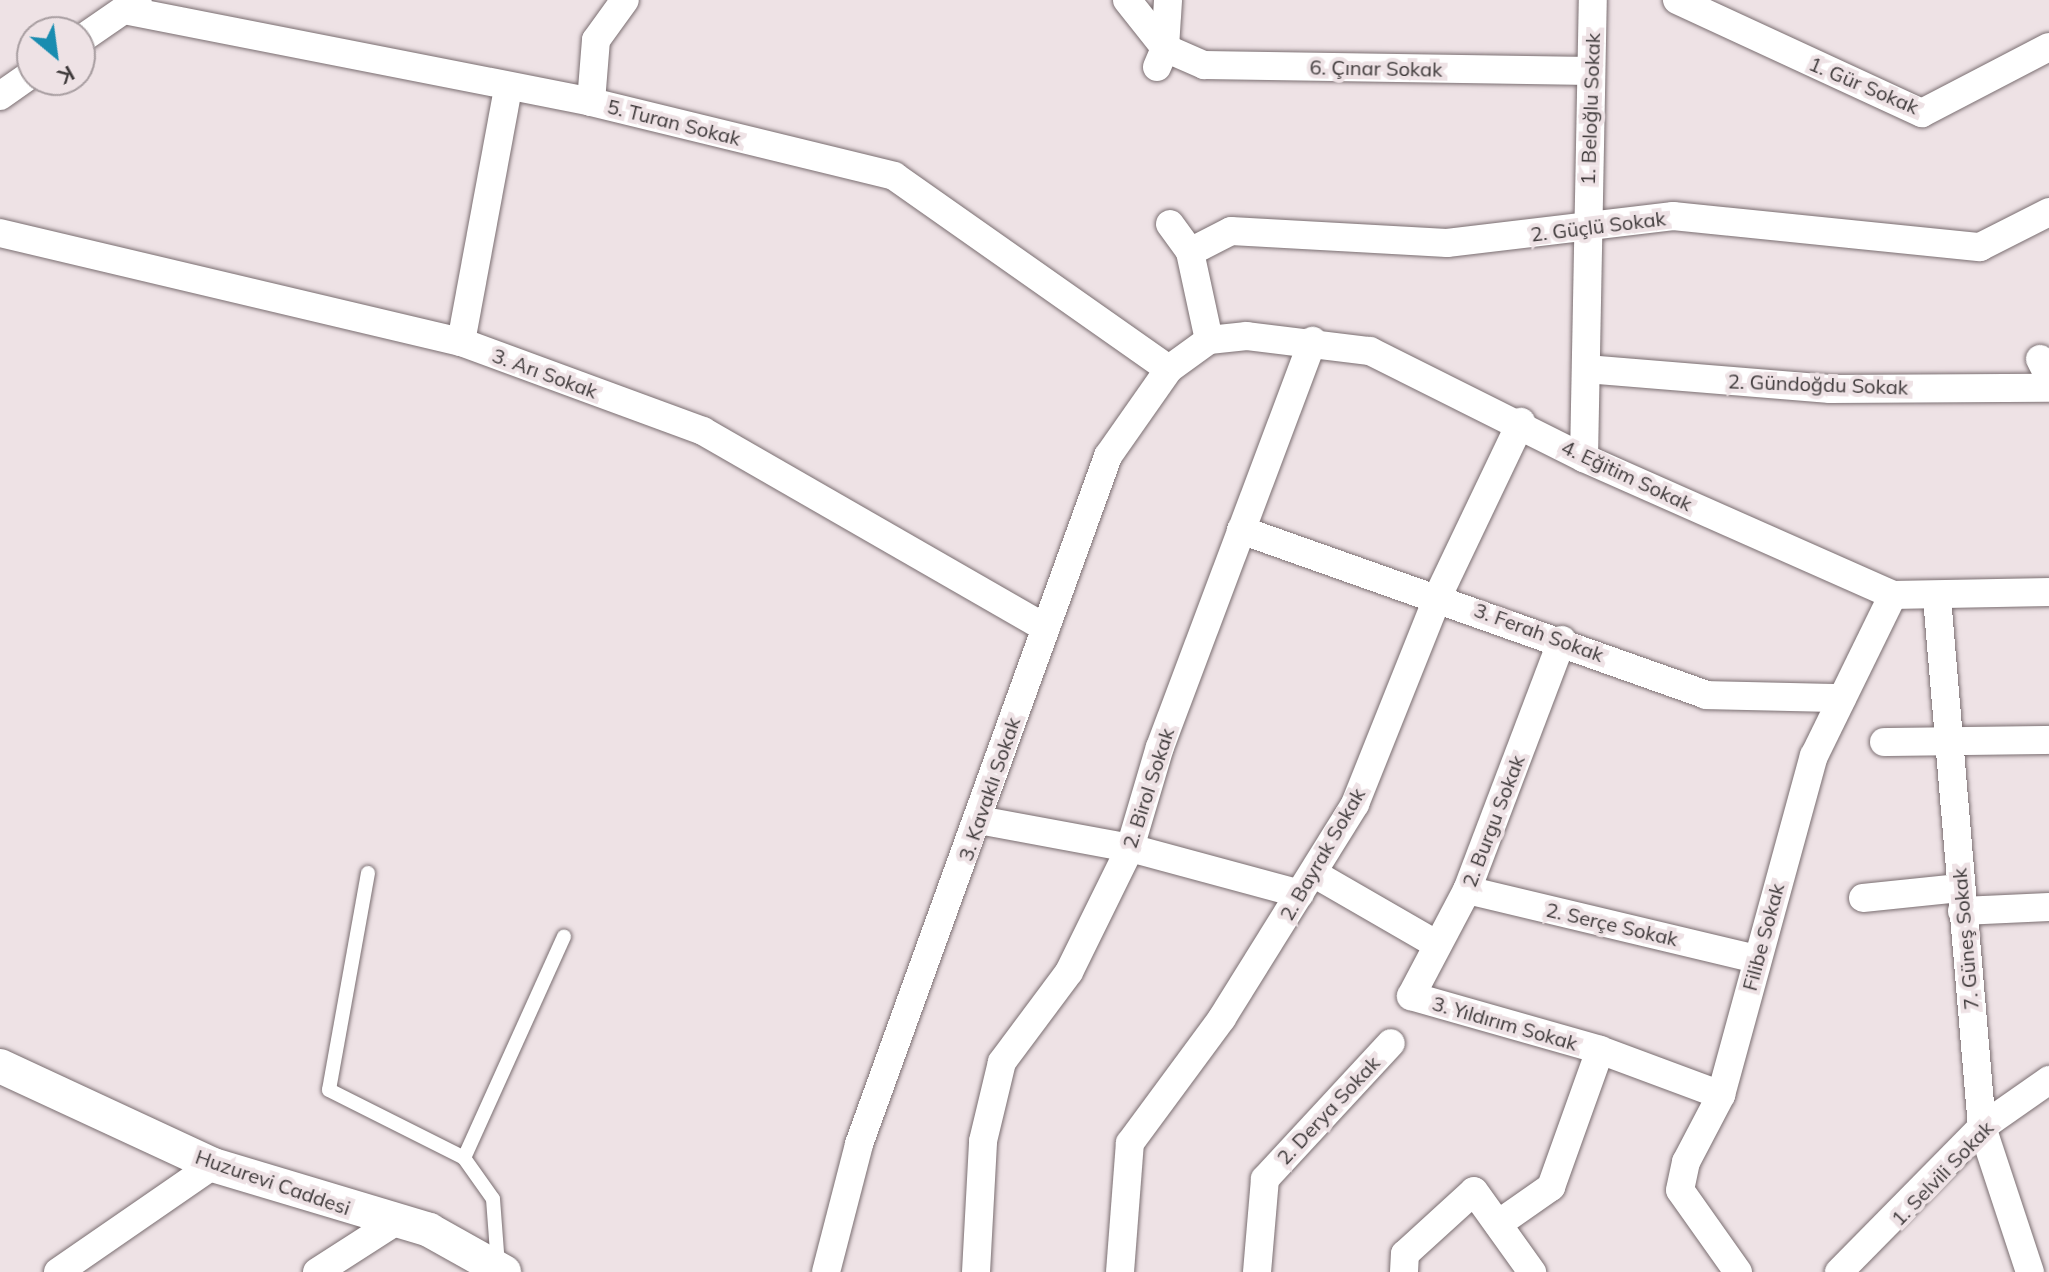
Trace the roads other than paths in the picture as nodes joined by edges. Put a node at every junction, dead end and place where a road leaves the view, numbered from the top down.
1 (625, 0) edge
2 (1167, 0) edge
3 (1593, 0) edge
4 (1677, 0) edge
5 (131, 5) edge
6 (1134, 6) edge
7 (96, 29) edge
8 (2049, 47) edge
9 (1161, 58) junction
10 (1591, 71) junction
11 (508, 89) junction
12 (591, 102) junction
13 (2049, 212) edge
14 (1170, 224) dead end
15 (1587, 230) junction
16 (0, 233) edge
17 (1190, 252) junction
18 (1209, 340) junction
19 (1313, 341) junction
20 (461, 342) junction
21 (1169, 369) junction
22 (1586, 369) junction
23 (2049, 388) edge
24 (1521, 422) junction
25 (1584, 458) junction
26 (1241, 530) junction
27 (2049, 592) edge
28 (1893, 595) junction
29 (1438, 596) junction
30 (1937, 598) junction
31 (1045, 628) junction
32 (1562, 640) junction
33 (1842, 698) junction
34 (1951, 738) junction
35 (2049, 740) edge
36 (1884, 742) dead end
37 (979, 820) junction
38 (1130, 848) junction
39 (368, 873) dead end
40 (1306, 883) junction
41 (1467, 890) junction
42 (1863, 898) dead end
43 (1961, 899) junction
44 (2049, 907) edge
45 (564, 937) dead end
46 (1434, 943) junction
47 (1757, 959) junction
48 (1411, 996) joint
49 (1391, 1043) dead end
50 (1600, 1050) junction
51 (7, 1077) edge
52 (2049, 1080) edge
53 (1721, 1095) junction
54 (1982, 1127) junction
55 (464, 1158) junction
56 (213, 1165) junction
57 (395, 1222) junction
58 (1498, 1224) junction
59 (2049, 1265) edge
60 (502, 1270) edge
61 (58, 1272) edge
62 (317, 1272) edge
63 (826, 1272) edge
64 (976, 1272) edge
65 (1120, 1272) edge
66 (1257, 1272) edge
67 (1404, 1272) edge
68 (1532, 1272) edge
69 (1738, 1272) edge
70 (1839, 1272) edge
71 (2030, 1272) edge
72 (2039, 1272) edge

1 - 12 street
2 - 6 street
2 - 9 street
3 - 10 street, 1. Beloğlu Sokak
4 - 8 street, 1. Gür Sokak
5 - 7 street
5 - 11 street, 5. Turan Sokak
6 - 9 street
9 - 10 street, 6. Çınar Sokak
10 - 15 street, 1. Beloğlu Sokak
11 - 12 street, 5. Turan Sokak
11 - 20 street
12 - 21 street, 5. Turan Sokak
13 - 15 street, 2. Güçlü Sokak
14 - 17 street
15 - 17 street, 2. Güçlü Sokak
15 - 22 street, 1. Beloğlu Sokak
16 - 20 street, 3. Arı Sokak
17 - 18 street
18 - 19 street, 4. Eğitim Sokak
18 - 21 street, 3. Kavaklı Sokak
19 - 24 street, 4. Eğitim Sokak
19 - 26 street, 2. Birol Sokak
20 - 31 street, 3. Arı Sokak
21 - 31 street, 3. Kavaklı Sokak
22 - 23 street, 2. Gündoğdu Sokak
22 - 25 street, 1. Beloğlu Sokak
24 - 25 street, 4. Eğitim Sokak
24 - 29 street, 2. Bayrak Sokak
25 - 28 street, 4. Eğitim Sokak
26 - 29 street, 3. Ferah Sokak
26 - 38 street, 2. Birol Sokak
27 - 30 street, 4. Eğitim Sokak
28 - 30 street, 4. Eğitim Sokak
28 - 33 street, Filibe Sokak
29 - 32 street, 3. Ferah Sokak
29 - 40 street, 2. Bayrak Sokak
30 - 34 street, 7. Güneş Sokak
31 - 37 street, 3. Kavaklı Sokak
32 - 33 street, 3. Ferah Sokak
32 - 41 street, 2. Burgu Sokak
33 - 47 street, Filibe Sokak
34 - 35 street
34 - 36 street
34 - 43 street, 7. Güneş Sokak
37 - 38 street
37 - 63 street, 3. Kavaklı Sokak
38 - 40 street
38 - 64 street, 2. Birol Sokak
39 - 55 lane
40 - 46 street
40 - 65 street, 2. Bayrak Sokak
41 - 46 street, 2. Burgu Sokak
41 - 47 street, 2. Serçe Sokak
42 - 43 street
43 - 44 street
43 - 54 street, 7. Güneş Sokak
45 - 55 lane
46 - 48 street, 2. Burgu Sokak
47 - 53 street, Filibe Sokak
48 - 50 street, 3. Yıldırım Sokak
49 - 66 street, 2. Derya Sokak
50 - 53 street, 3. Yıldırım Sokak
50 - 58 street, 3. Yıldırım Sokak
51 - 56 street, Huzurevi Caddesi
52 - 54 street, 1. Selvili Sokak
53 - 69 street, Filibe Sokak
54 - 70 street, 1. Selvili Sokak
54 - 71 street, 7. Güneş Sokak
55 - 60 lane
56 - 57 street, Huzurevi Caddesi
56 - 61 street
57 - 60 street, Huzurevi Caddesi
57 - 62 street
58 - 67 street
58 - 68 street
59 - 72 street

